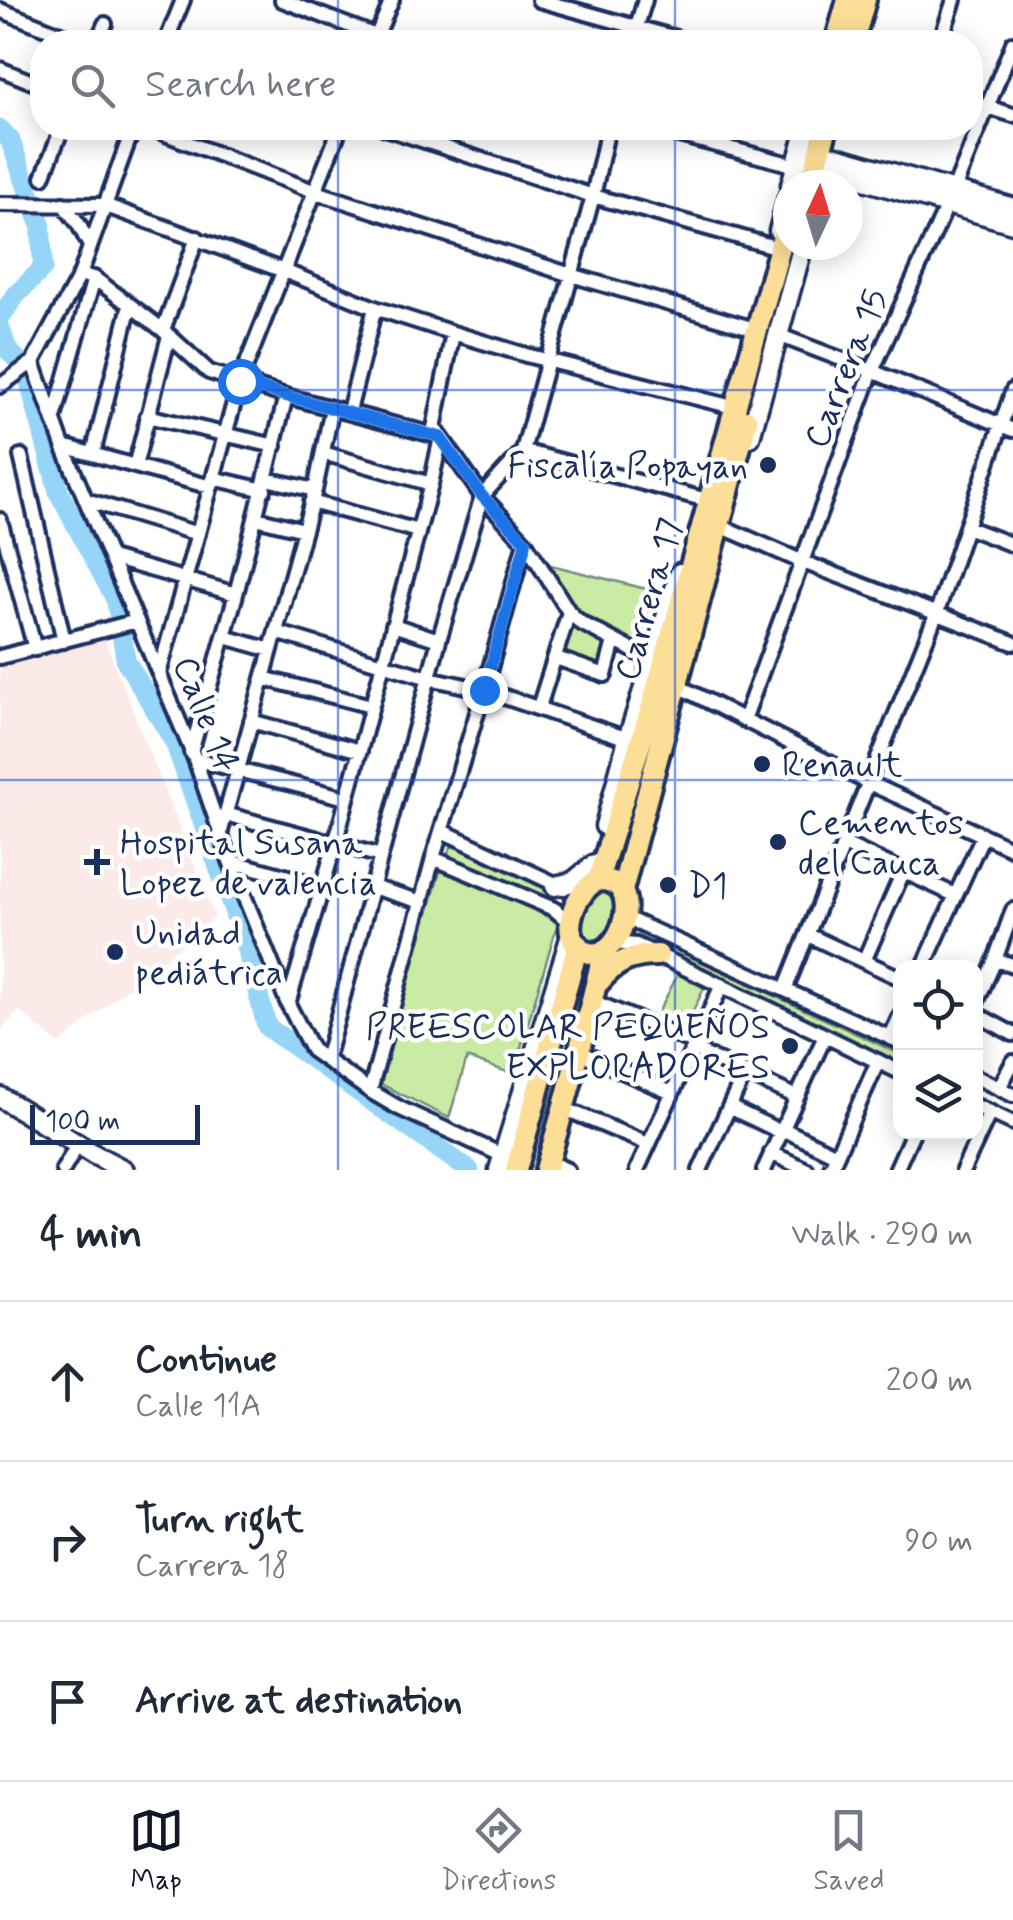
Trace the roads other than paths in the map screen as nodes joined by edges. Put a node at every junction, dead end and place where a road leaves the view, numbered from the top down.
1 (282, 0) edge
2 (392, 0) edge
3 (539, 0) edge
4 (644, 0) edge
5 (844, 0) edge
6 (869, 0) edge
7 (954, 0) edge
8 (180, 1) edge
9 (0, 10) edge
10 (105, 24) dead end
11 (637, 28) junction
12 (51, 30) edge
13 (102, 30) edge
14 (170, 30) edge
15 (352, 30) edge
16 (379, 30) edge
17 (645, 30) edge
18 (835, 30) edge
19 (860, 30) edge
20 (944, 30) edge
21 (1013, 43) edge
22 (0, 69) edge
23 (30, 81) edge
24 (983, 106) edge
25 (986, 107) junction
26 (983, 114) edge
27 (1013, 115) edge
28 (57, 140) edge
29 (128, 140) edge
30 (181, 140) edge
31 (336, 140) edge
32 (422, 140) edge
33 (605, 140) edge
34 (695, 140) edge
35 (810, 140) edge
36 (823, 140) edge
37 (829, 140) edge
38 (973, 140) edge
39 (804, 170) edge
40 (811, 170) edge
41 (812, 170) edge
42 (812, 170) edge
43 (43, 178) dead end
44 (863, 182) edge
45 (316, 192) junction
46 (593, 196) junction
47 (949, 199) junction
48 (6, 204) edge
49 (59, 204) junction
50 (104, 205) junction
51 (1013, 208) edge
52 (1013, 223) edge
53 (196, 238) junction
54 (773, 243) edge
55 (90, 246) junction
56 (779, 260) edge
57 (782, 260) edge
58 (782, 260) edge
59 (797, 260) edge
60 (284, 271) junction
61 (571, 275) junction
62 (87, 277) junction
63 (130, 305) junction
64 (375, 308) junction
65 (764, 331) junction
66 (166, 333) junction
67 (454, 333) junction
68 (548, 360) junction
69 (29, 364) junction
70 (872, 371) junction
71 (240, 381) junction
72 (2, 384) edge
73 (1013, 390) edge
74 (286, 396) junction
75 (733, 407) junction
76 (332, 408) junction
77 (349, 411) junction
78 (147, 416) junction
79 (54, 418) junction
80 (1007, 428) edge
81 (225, 434) junction
82 (440, 437) junction
83 (63, 446) junction
84 (275, 446) junction
85 (523, 450) junction
86 (323, 453) junction
87 (93, 454) junction
88 (21, 456) dead end
89 (135, 466) junction
90 (212, 482) junction
91 (430, 484) junction
92 (265, 485) junction
93 (313, 496) junction
94 (482, 496) junction
95 (704, 499) junction
96 (86, 500) junction
97 (256, 518) junction
98 (0, 520) edge
99 (966, 527) junction
100 (725, 528) junction
101 (304, 530) junction
102 (418, 531) junction
103 (198, 534) junction
104 (526, 542) junction
105 (1013, 545) edge
106 (111, 558) junction
107 (803, 562) junction
108 (186, 579) junction
109 (236, 594) junction
110 (569, 612) junction
111 (938, 612) junction
112 (133, 622) junction
113 (393, 625) junction
114 (276, 632) junction
115 (224, 637) junction
116 (440, 640) junction
117 (64, 641) junction
118 (614, 641) junction
119 (1013, 643) edge
120 (35, 649) junction
121 (271, 650) junction
122 (0, 657) edge
123 (556, 658) junction
124 (652, 660) junction
125 (382, 662) junction
126 (160, 674) junction
127 (263, 678) junction
128 (429, 678) junction
129 (678, 686) junction
130 (484, 690) junction
131 (647, 699) junction
132 (371, 706) junction
133 (538, 707) junction
134 (744, 720) junction
135 (251, 721) junction
136 (628, 739) junction
137 (360, 751) junction
138 (193, 755) junction
139 (237, 768) junction
140 (869, 783) junction
141 (346, 798) junction
142 (225, 814) junction
143 (442, 831) junction
144 (220, 834) junction
145 (984, 835) junction
146 (335, 844) junction
147 (844, 844) junction
148 (1013, 849) edge
149 (380, 856) junction
150 (432, 858) junction
151 (230, 861) junction
152 (903, 872) junction
153 (590, 881) junction
154 (321, 886) junction
155 (555, 886) junction
156 (372, 887) junction
157 (955, 895) junction
158 (422, 902) junction
159 (624, 905) junction
160 (1013, 910) edge
161 (573, 933) junction
162 (808, 935) junction
163 (609, 947) junction
164 (658, 955) junction
165 (927, 960) edge
166 (995, 960) junction
167 (864, 961) junction
168 (1013, 966) edge
169 (893, 975) edge
170 (722, 985) junction
171 (983, 987) edge
172 (785, 990) junction
173 (594, 994) junction
174 (288, 1004) junction
175 (983, 1018) edge
176 (1013, 1034) edge
177 (824, 1036) junction
178 (893, 1039) edge
179 (695, 1042) junction
180 (579, 1052) junction
181 (326, 1060) junction
182 (878, 1061) junction
183 (1013, 1062) edge
184 (893, 1068) edge
185 (745, 1073) junction
186 (983, 1080) edge
187 (999, 1088) junction
188 (370, 1091) junction
189 (672, 1093) junction
190 (1013, 1095) edge
191 (0, 1097) edge
192 (797, 1097) junction
193 (729, 1107) junction
194 (563, 1108) junction
195 (983, 1109) edge
196 (990, 1112) junction
197 (1013, 1123) edge
198 (782, 1130) junction
199 (909, 1140) edge
200 (78, 1144) junction
201 (648, 1144) junction
202 (772, 1153) junction
203 (836, 1155) junction
204 (507, 1165) edge
205 (554, 1167) edge
206 (63, 1170) edge
207 (124, 1170) edge
208 (636, 1170) edge
209 (700, 1170) edge
210 (764, 1170) edge
211 (807, 1170) edge
212 (830, 1170) edge
213 (896, 1170) edge
214 (963, 1170) edge

1 - 15 street
2 - 16 street
3 - 11 street
4 - 11 street
5 - 18 main road
6 - 19 main road
7 - 20 street
8 - 14 street
9 - 12 street
10 - 13 street
11 - 17 street
21 - 25 street, Carrera 15
22 - 23 street
24 - 25 street
25 - 26 street, Carrera 15
25 - 27 street
28 - 43 street
29 - 50 street
30 - 45 street
31 - 45 street
32 - 46 street
33 - 46 street
34 - 39 street
35 - 40 main road
36 - 41 main road
37 - 42 main road
38 - 47 street, Carrera 15
44 - 47 main road
45 - 60 street
45 - 61 street
46 - 54 street
46 - 61 street
47 - 51 main road
47 - 52 main road
47 - 70 street, Carrera 15
48 - 49 street
49 - 50 street
49 - 55 street
50 - 53 street
50 - 55 street
53 - 60 street
53 - 66 street
55 - 62 street
56 - 65 main road, Carrera 17
57 - 65 main road
58 - 129 main road, Carrera 17
59 - 65 main road, Carrera 17
60 - 64 street
60 - 71 street
61 - 65 street
61 - 68 street
62 - 63 street
62 - 69 street
62 - 79 street
63 - 66 street
63 - 87 street
64 - 67 street
64 - 77 street
65 - 70 street
65 - 75 main road
65 - 100 main road, Carrera 17
65 - 131 main road, Carrera 17
66 - 71 street
66 - 78 street
67 - 68 street
67 - 82 street
68 - 75 street
68 - 85 street
69 - 72 street
69 - 79 street, Calle 14
70 - 80 street
70 - 107 street, Carrera 15
71 - 74 street
71 - 81 street
73 - 80 street
74 - 76 street
74 - 84 street
75 - 95 main road
76 - 77 street
76 - 86 street
77 - 82 street
78 - 81 street
78 - 89 street
79 - 83 street, Calle 14
80 - 99 street
81 - 84 street
81 - 90 street
82 - 91 street
82 - 94 street
83 - 87 street
83 - 96 street, Calle 14
84 - 92 street
85 - 94 street
85 - 95 street
86 - 91 street
86 - 93 street
87 - 89 street
88 - 117 street
89 - 90 street
90 - 92 street
90 - 103 street
91 - 102 street
92 - 93 street
92 - 97 street
93 - 101 street
93 - 102 street
94 - 104 street
94 - 116 street
95 - 124 main road
96 - 103 street
96 - 106 street, Calle 14
97 - 101 street
97 - 109 street
98 - 120 street
99 - 105 street
99 - 111 street
100 - 107 street
100 - 129 main road, Carrera 17
101 - 114 street
102 - 113 street
103 - 108 street
104 - 110 street
104 - 130 street
106 - 108 street
106 - 112 street, Calle 14
107 - 111 street
107 - 134 street, Carrera 15
108 - 109 street
108 - 126 street
109 - 115 street
110 - 118 street
110 - 123 street
111 - 119 street
111 - 140 street
112 - 117 street
112 - 126 street, Calle 14
113 - 116 street
113 - 125 street
114 - 121 street
114 - 125 street
115 - 121 street
115 - 138 street
116 - 128 street
117 - 120 street
118 - 123 street
118 - 124 street
120 - 122 street
121 - 127 street
123 - 133 street
124 - 131 main road
125 - 128 street
125 - 132 street
126 - 138 street, Calle 14
127 - 132 street
127 - 135 street
128 - 130 street
128 - 149 street
129 - 134 street
129 - 159 main road, Carrera 17
130 - 133 street
130 - 143 street
131 - 136 main road
131 - 153 main road, Carrera 17
132 - 137 street
133 - 136 street
134 - 140 street
135 - 137 street
135 - 139 street
136 - 153 main road
137 - 141 street
138 - 139 street
138 - 144 street, Calle 14
139 - 141 street
139 - 142 street
140 - 145 street
140 - 147 street
141 - 146 street
142 - 144 street
142 - 146 street
143 - 150 street
143 - 155 street
144 - 151 street, Calle 14
145 - 148 street
145 - 157 street
146 - 149 street
146 - 154 street
147 - 152 street
147 - 162 street
149 - 156 street
150 - 158 street
150 - 161 street
151 - 154 street
151 - 174 street, Calle 14
152 - 157 street
152 - 167 street
153 - 155 street
153 - 155 main road
153 - 159 main road
153 - 161 main road, Carrera 17
154 - 174 street
156 - 158 street
156 - 181 street
157 - 165 street
158 - 188 street
159 - 163 main road, Carrera 17
159 - 172 street
160 - 166 street
161 - 163 main road
161 - 204 main road
162 - 167 street
162 - 172 street
163 - 164 street
163 - 173 main road
164 - 170 street
164 - 173 main road
166 - 168 street
166 - 171 street
167 - 169 street
170 - 177 street
170 - 179 street
172 - 178 street
173 - 179 street
173 - 180 main road
174 - 181 street, Calle 14
175 - 176 street
177 - 182 street
177 - 192 street
179 - 185 street
179 - 189 street
180 - 189 street
180 - 194 main road
181 - 188 street, Calle 14
182 - 184 street
182 - 203 street
183 - 187 street
185 - 192 street
185 - 193 street
186 - 187 street
187 - 190 street
188 - 204 street, Calle 14
189 - 201 street
191 - 200 main road
192 - 198 street
193 - 198 street
193 - 209 street
194 - 201 street
194 - 205 main road
195 - 196 street
196 - 197 street
196 - 214 street
198 - 202 street
198 - 203 street
199 - 213 street
200 - 206 street
200 - 207 main road
201 - 208 street
202 - 210 street
202 - 211 street
203 - 212 street

